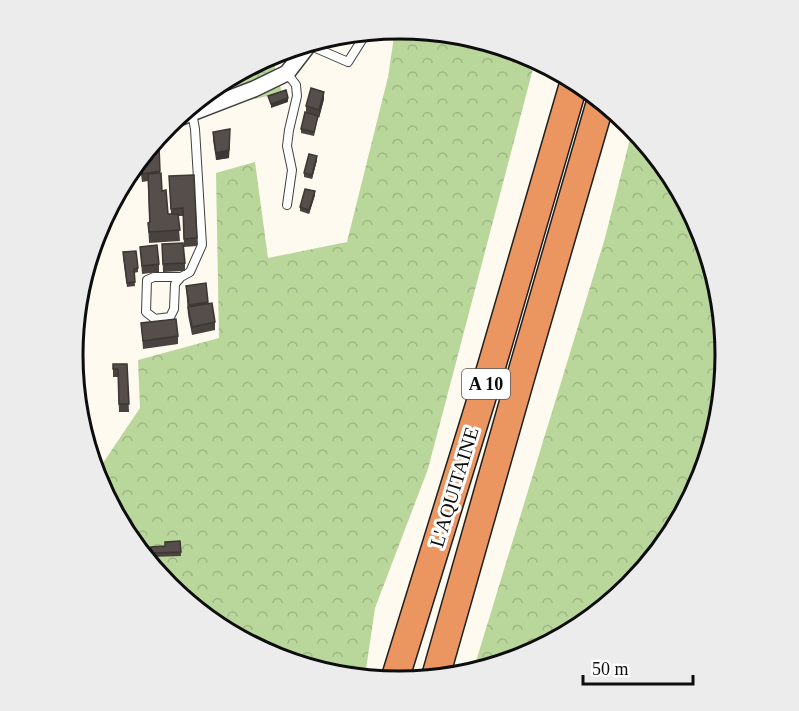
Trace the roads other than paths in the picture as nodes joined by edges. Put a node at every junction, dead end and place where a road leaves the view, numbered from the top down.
1 (361, 42) edge
2 (319, 50) edge
3 (301, 55) edge
4 (287, 73) junction
5 (572, 90) edge
6 (200, 110) edge
7 (598, 110) edge
8 (193, 117) edge
9 (287, 205) dead end
10 (181, 278) junction
11 (438, 669) edge
12 (397, 672) edge

1 - 2 lane
3 - 4 street
4 - 6 street
4 - 9 lane
5 - 12 highway, L'AQUITAINE / A 10
7 - 11 highway, L'AQUITAINE / A 10
8 - 10 lane
10 - 10 lane

